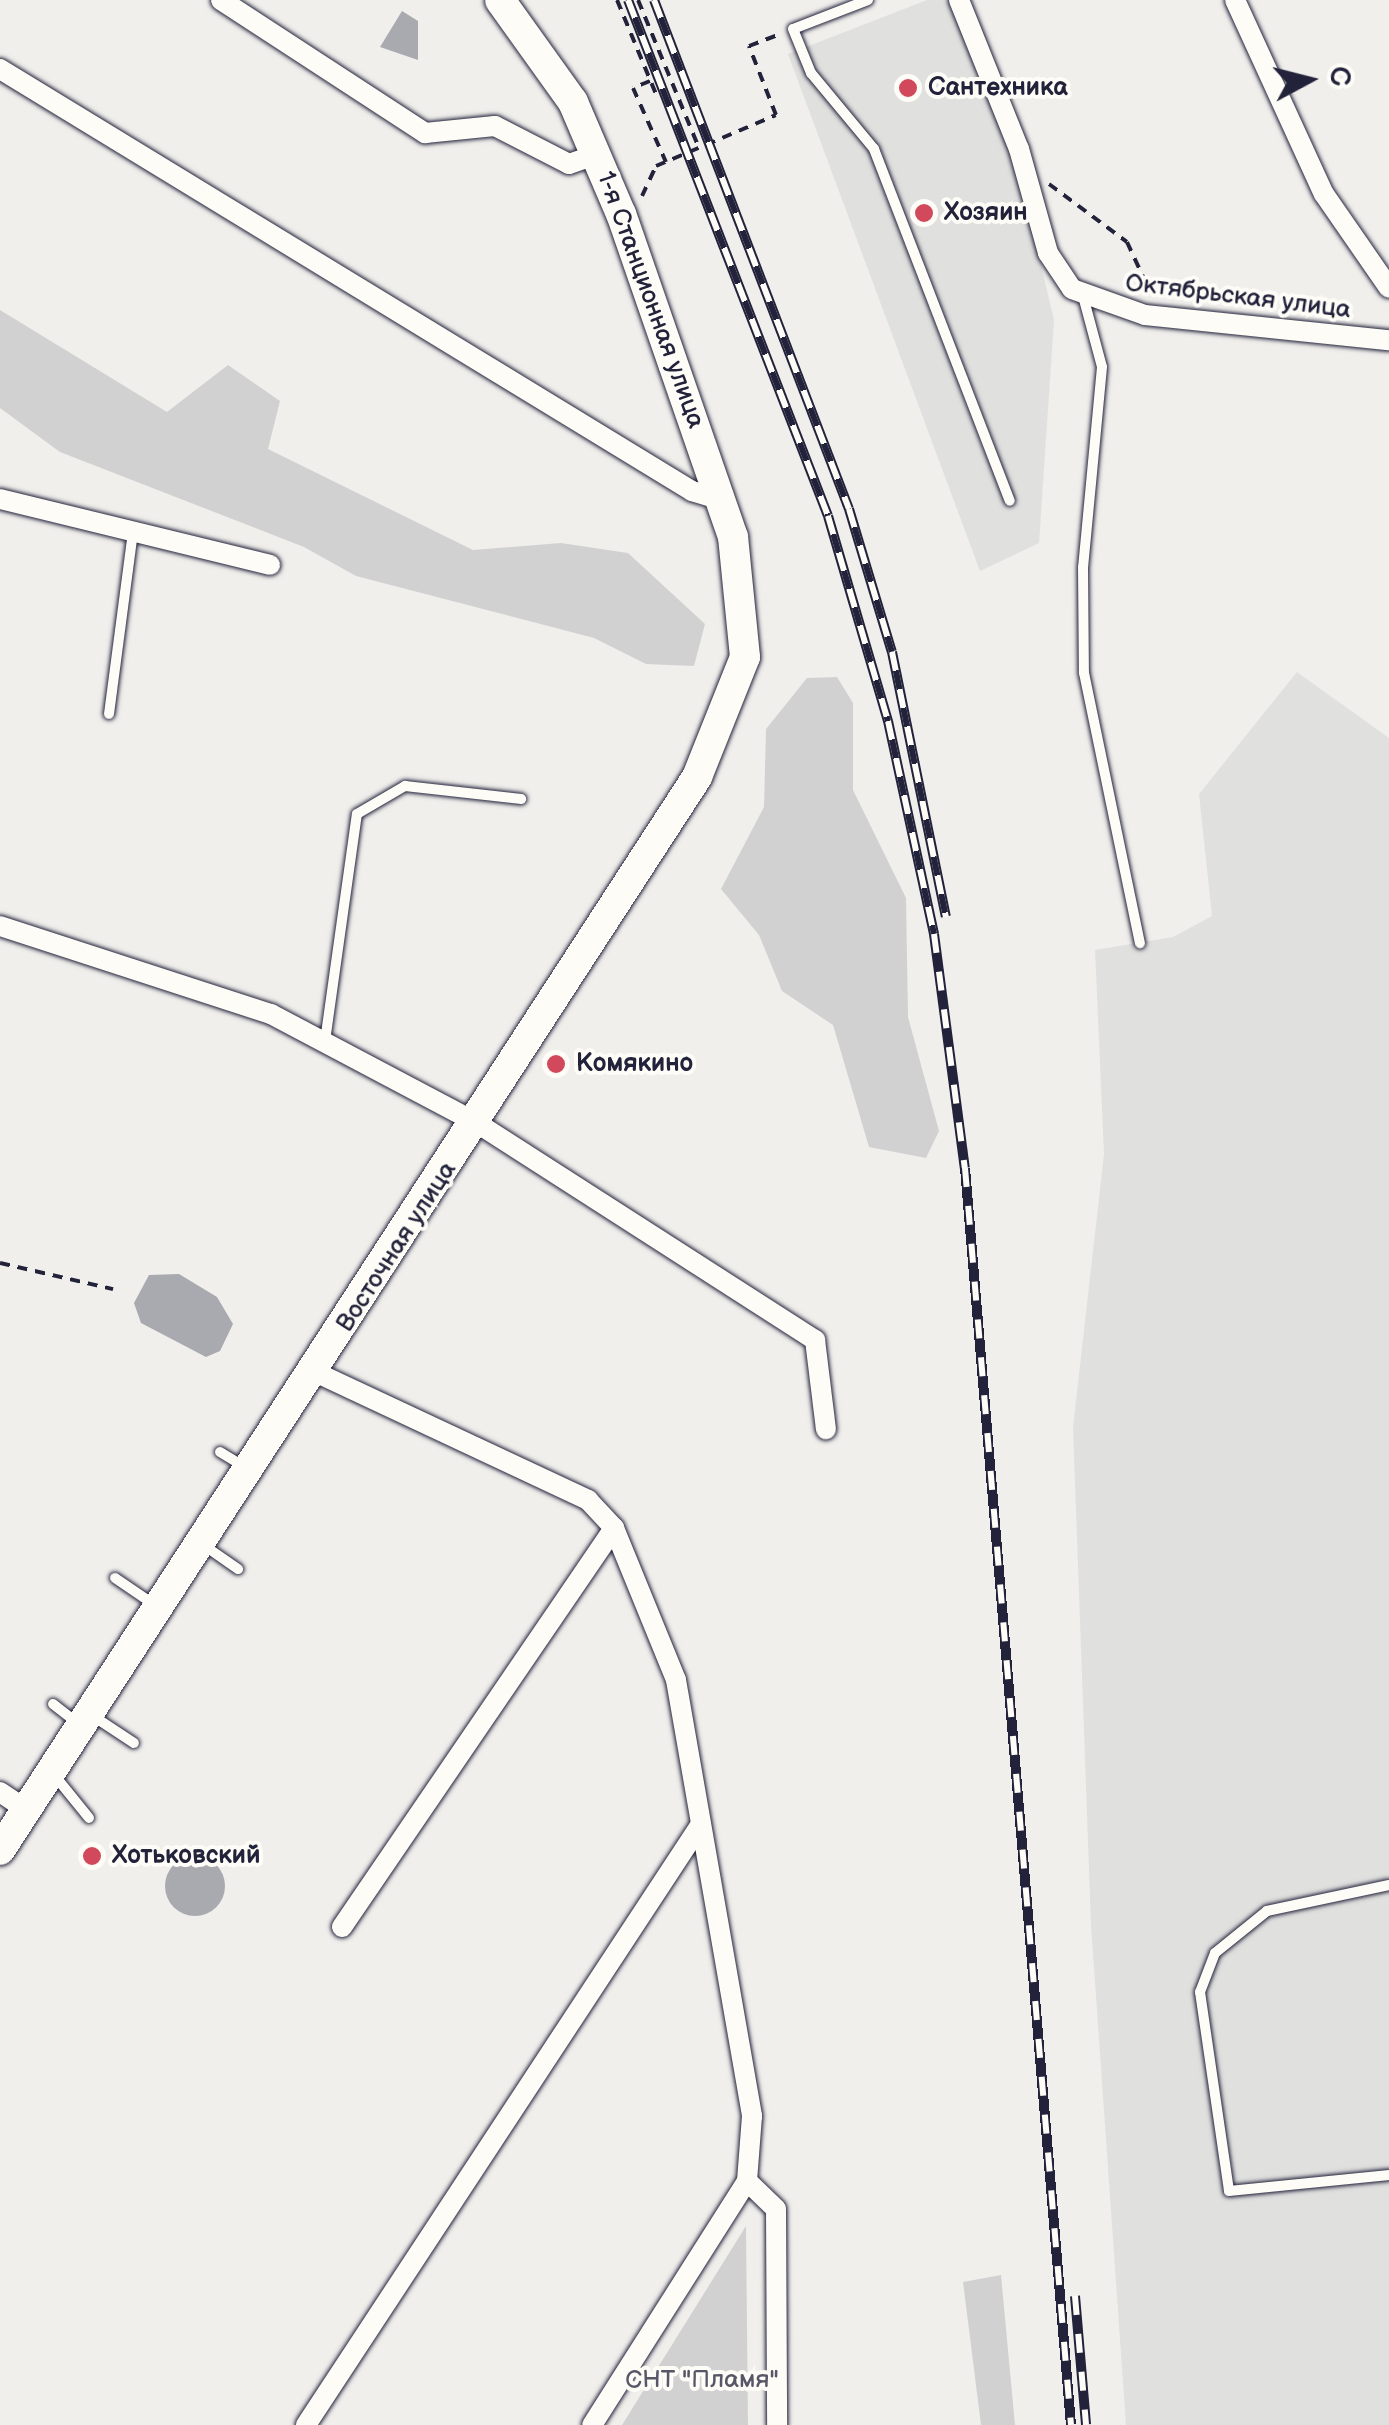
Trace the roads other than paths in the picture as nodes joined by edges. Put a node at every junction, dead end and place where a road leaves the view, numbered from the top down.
1 (221, 0) edge
2 (500, 0) edge
3 (868, 0) edge
4 (959, 0) edge
5 (1235, 0) edge
6 (0, 69) edge
7 (598, 154) junction
8 (1389, 288) edge
9 (1083, 296) junction
10 (1389, 340) edge
11 (0, 499) edge
12 (722, 500) junction
13 (1010, 501) dead end
14 (134, 528) junction
15 (270, 566) dead end
16 (748, 622) joint
17 (109, 714) dead end
18 (521, 799) dead end
19 (0, 926) edge
20 (1140, 943) dead end
21 (324, 1042) junction
22 (477, 1123) junction
23 (315, 1372) junction
24 (826, 1429) dead end
25 (220, 1452) dead end
26 (251, 1470) junction
27 (614, 1528) junction
28 (202, 1544) junction
29 (238, 1569) dead end
30 (115, 1578) dead end
31 (160, 1608) junction
32 (53, 1704) dead end
33 (86, 1720) junction
34 (134, 1743) dead end
35 (52, 1772) junction
36 (0, 1792) edge
37 (27, 1810) junction
38 (89, 1818) dead end
39 (700, 1824) junction
40 (0, 1850) edge
41 (1389, 1885) edge
42 (342, 1927) dead end
43 (1389, 2175) edge
44 (748, 2181) junction
45 (306, 2425) edge
46 (592, 2425) edge
47 (777, 2425) edge

1 - 7 street
2 - 7 main road, 1-я Станционная улица
3 - 13 lane
4 - 9 street
5 - 8 street
6 - 12 street
7 - 12 main road, 1-я Станционная улица
9 - 10 street, Октябрьская улица
9 - 20 lane
11 - 14 street
12 - 16 main road, 1-я Станционная улица
14 - 15 street
14 - 17 lane
16 - 22 main road, Восточная улица
18 - 21 lane
19 - 21 street
21 - 22 street
22 - 23 main road, Восточная улица
22 - 24 street
23 - 26 main road, Восточная улица
23 - 27 street
25 - 26 lane
26 - 28 main road, Восточная улица
27 - 39 street
27 - 42 street
28 - 29 lane
28 - 31 main road, Восточная улица
30 - 31 lane
31 - 33 main road, Восточная улица
32 - 33 lane
33 - 34 lane
33 - 35 main road, Восточная улица
35 - 37 main road, Восточная улица
35 - 38 lane
36 - 37 street
37 - 40 main road, Восточная улица
39 - 44 street
39 - 45 street
41 - 43 lane
44 - 46 street
44 - 47 street

